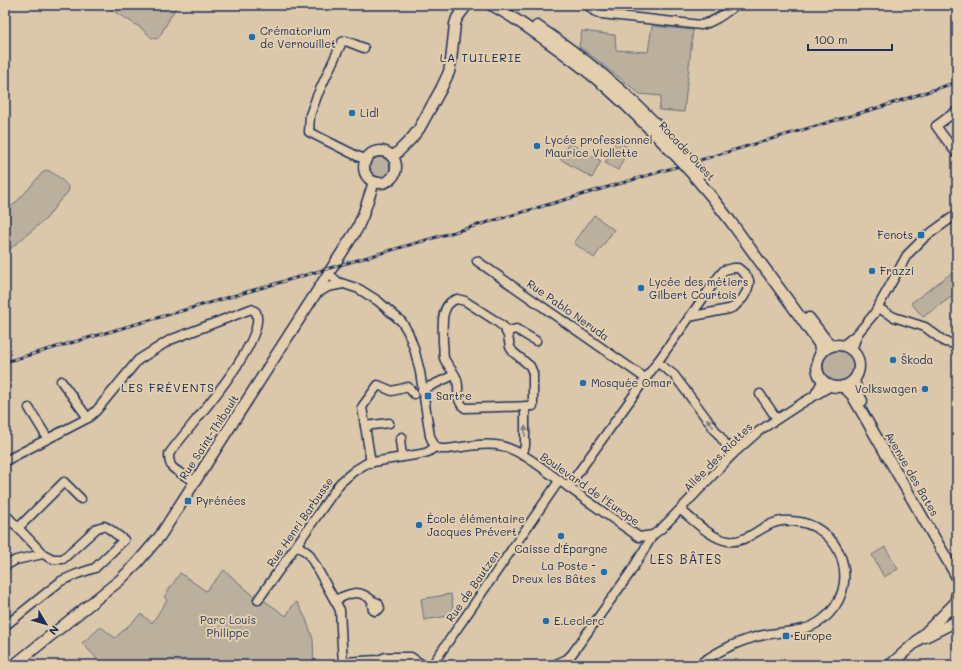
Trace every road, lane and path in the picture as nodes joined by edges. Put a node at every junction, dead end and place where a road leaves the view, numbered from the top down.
1 (455, 5) edge
2 (466, 5) edge
3 (491, 5) edge
4 (505, 5) edge
5 (588, 5) edge
6 (736, 5) edge
7 (457, 18) junction
8 (364, 48) dead end
9 (957, 115) edge
10 (957, 153) edge
11 (680, 154) junction
12 (393, 157) junction
13 (365, 159) junction
14 (698, 175) junction
15 (374, 182) junction
16 (957, 214) edge
17 (477, 261) dead end
18 (328, 273) junction
19 (341, 283) junction
20 (321, 284) junction
21 (314, 295) junction
22 (879, 306) junction
23 (689, 317) junction
24 (506, 332) junction
25 (858, 333) junction
26 (536, 341) dead end
27 (957, 344) edge
28 (837, 346) junction
29 (852, 350) junction
30 (821, 354) junction
31 (657, 362) junction
32 (454, 375) junction
33 (646, 378) junction
34 (823, 380) junction
35 (854, 380) junction
36 (61, 381) dead end
37 (832, 386) junction
38 (843, 386) junction
39 (422, 390) junction
40 (414, 394) dead end
41 (760, 394) dead end
42 (814, 396) junction
43 (525, 406) junction
44 (30, 408) dead end
45 (88, 418) junction
46 (777, 419) junction
47 (389, 423) dead end
48 (365, 426) junction
49 (402, 437) dead end
50 (48, 438) junction
51 (435, 447) junction
52 (522, 454) junction
53 (733, 454) junction
54 (402, 457) junction
55 (5, 461) edge
56 (371, 463) junction
57 (195, 481) junction
58 (559, 481) junction
59 (568, 487) junction
60 (81, 499) dead end
61 (681, 510) junction
62 (5, 516) edge
63 (18, 528) junction
64 (653, 536) junction
65 (297, 545) junction
66 (43, 554) junction
67 (957, 563) edge
68 (5, 566) edge
69 (957, 577) edge
70 (258, 600) dead end
71 (335, 600) junction
72 (373, 601) dead end
73 (956, 604) edge
74 (957, 621) edge
75 (5, 626) edge
76 (916, 642) junction
77 (343, 663) edge
78 (14, 665) edge
79 (423, 665) edge
80 (432, 665) edge
81 (554, 665) edge
82 (698, 665) edge
83 (890, 665) edge

1 - 7 main road
2 - 7 main road
3 - 11 main road, Rocade Ouest
4 - 11 main road, Rocade Ouest
5 - 6 street
7 - 12 main road
8 - 13 street
9 - 10 street
11 - 14 main road, Rocade Ouest, bridge
12 - 13 main road
12 - 15 main road
13 - 15 main road
14 - 28 main road, Rocade Ouest
14 - 30 main road, Rocade Ouest
15 - 18 main road, Rue Saint-Thibault
16 - 22 street
17 - 33 street, Rue Pablo Neruda
18 - 19 street
18 - 20 main road, Rue Saint-Thibault
19 - 20 street
19 - 21 street
19 - 39 street
20 - 21 main road, Rue Saint-Thibault
21 - 57 main road, Rue Saint-Thibault
22 - 25 street
22 - 27 street
23 - 23 street
23 - 31 street
24 - 26 street
24 - 32 street
24 - 43 street
25 - 28 street
25 - 29 street
28 - 29 main road
28 - 30 main road
29 - 35 main road
30 - 34 main road
31 - 33 street
53 -> 31 street
32 - 39 street
32 - 43 street
33 - 59 street
34 - 37 main road
34 - 42 street, Allée des Riottes
35 - 38 main road
35 - 67 main road, Avenue des Bates
36 - 45 street
37 - 38 main road
37 - 42 street, Allée des Riottes
38 - 69 main road, Avenue des Bates
39 - 51 street
40 - 48 street
41 - 46 street
42 - 46 street, Allée des Riottes
52 -> 43 street
44 - 50 street
45 - 50 street
45 - 57 street
46 - 53 street, Allée des Riottes
47 - 48 street
48 - 56 street
49 - 54 street
50 - 55 street
51 - 52 street, Boulevard de l'Europe
51 - 54 street, Rue Henri Barbusse
52 - 58 street, Boulevard de l'Europe
53 - 61 street, Allée des Riottes
54 - 56 street, Rue Henri Barbusse
56 - 65 street, Rue Henri Barbusse
57 - 78 main road, Rue Saint-Thibault
58 - 59 street, Boulevard de l'Europe
58 - 80 street, Rue de Bautzen
59 - 64 street, Boulevard de l'Europe
60 - 63 street
61 - 64 street
61 - 82 street
62 - 63 street
63 - 66 street
64 - 81 street
65 - 70 street, Rue Henri Barbusse
65 - 71 street
66 - 68 street
66 - 75 street
71 - 72 street
71 - 77 street
73 - 76 main road
74 - 76 main road
76 - 83 main road
77 - 79 street

